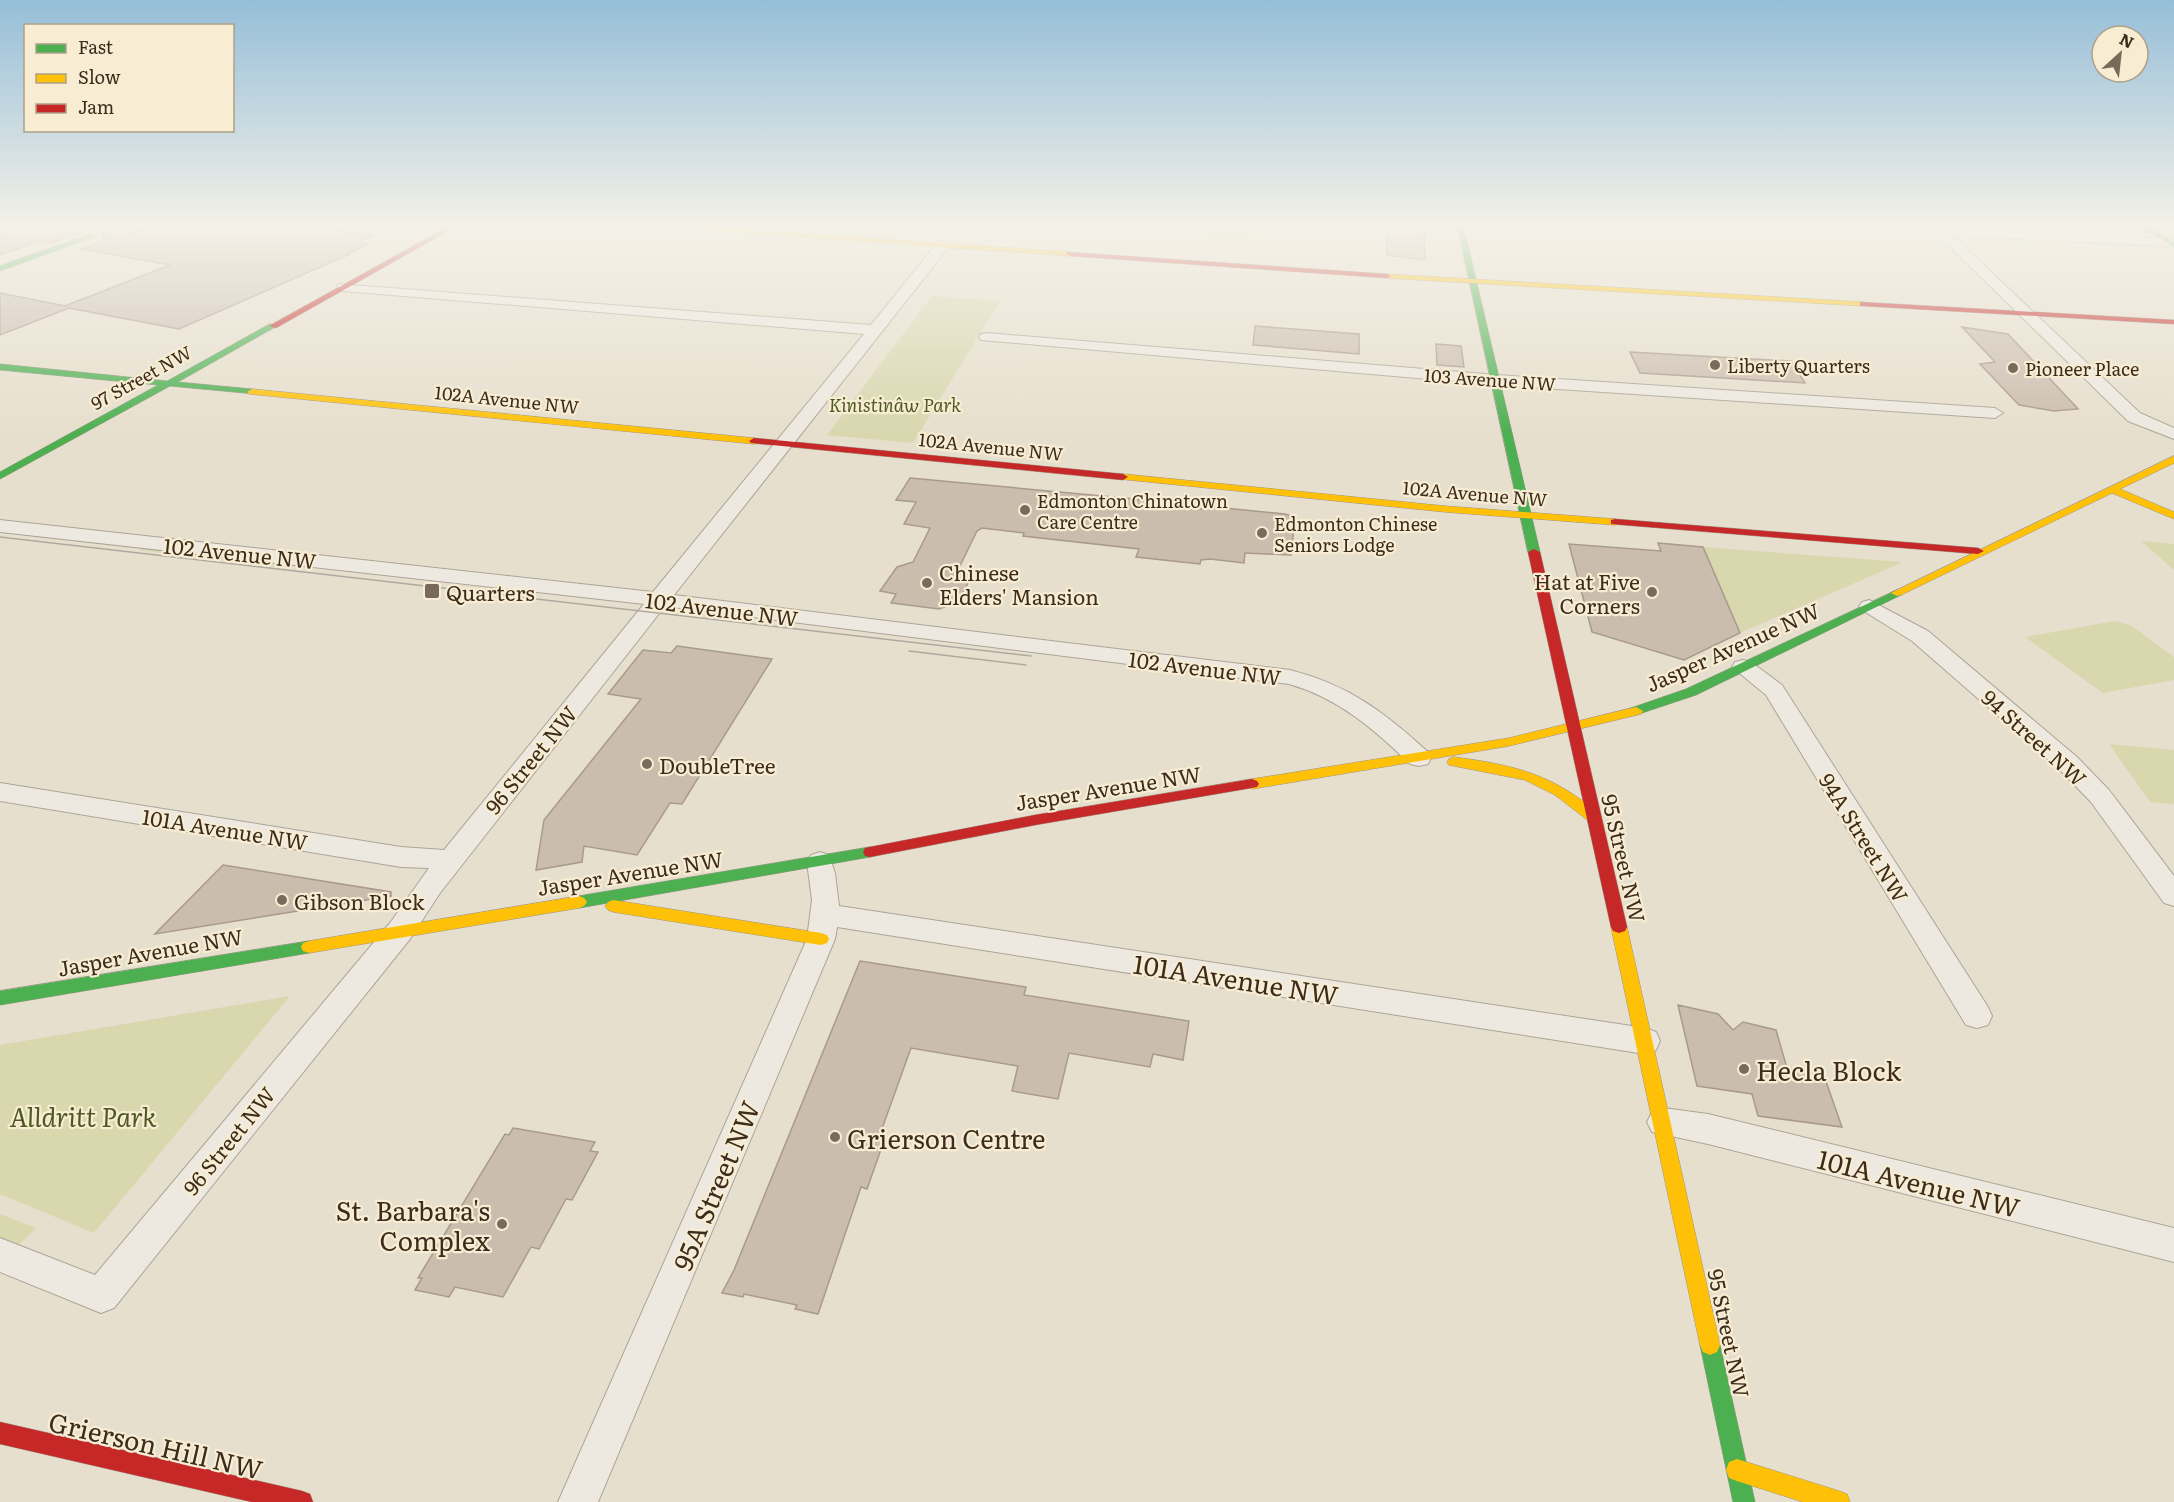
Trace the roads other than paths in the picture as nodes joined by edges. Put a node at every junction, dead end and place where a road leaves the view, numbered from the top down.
1 (330, 294) edge
2 (431, 294) edge
3 (903, 294) edge
4 (1477, 294) edge
5 (1689, 294) edge
6 (2006, 294) edge
7 (2025, 313) junction
8 (2174, 322) edge
9 (874, 330) junction
10 (986, 337) dead end
11 (0, 367) edge
12 (1497, 380) junction
13 (167, 383) junction
14 (1995, 413) dead end
15 (2174, 434) edge
16 (784, 444) junction
17 (2174, 459) edge
18 (0, 476) edge
19 (2111, 489) junction
20 (1528, 516) junction
21 (2174, 516) edge
22 (0, 526) edge
23 (1980, 552) junction
24 (658, 600) junction
25 (1869, 606) junction
26 (1743, 667) junction
27 (1575, 725) junction
28 (1419, 758) junction
29 (0, 792) edge
30 (1595, 818) junction
31 (450, 860) junction
32 (820, 862) junction
33 (2174, 896) edge
34 (569, 903) junction
35 (824, 927) junction
36 (400, 931) junction
37 (0, 998) edge
38 (1977, 1016) dead end
39 (1646, 1041) junction
40 (1663, 1122) junction
41 (2174, 1245) edge
42 (0, 1255) edge
43 (0, 1433) edge
44 (1737, 1470) junction
45 (302, 1502) edge
46 (578, 1502) edge
47 (1744, 1502) edge
48 (1839, 1502) edge

1 - 13 main road, 97 Street NW
2 - 9 street
3 - 9 street, 96 Street NW
4 - 12 main road, 95 Street NW
5 - 7 main road
6 - 7 street
7 - 8 main road
7 - 15 street
9 - 16 street, 96 Street NW
10 - 12 street, 103 Avenue NW
11 - 13 main road, 102A Avenue NW
12 - 14 street, 103 Avenue NW
12 - 20 main road, 95 Street NW
13 - 16 main road, 102A Avenue NW
13 - 18 main road, 97 Street NW
16 - 20 main road, 102A Avenue NW
16 - 24 street, 96 Street NW
17 - 19 main road, Jasper Avenue NW
19 - 21 main road
19 - 23 main road, Jasper Avenue NW
20 - 23 main road, 102A Avenue NW
20 - 27 main road, 95 Street NW
22 - 24 street, 102 Avenue NW
23 - 25 main road, Jasper Avenue NW
24 - 28 street, 102 Avenue NW
24 - 31 street, 96 Street NW
25 - 26 main road, Jasper Avenue NW
25 - 33 street, 94 Street NW
26 - 27 main road, Jasper Avenue NW
26 - 38 street, 94A Street NW
27 - 28 main road, Jasper Avenue NW
27 - 30 main road, 95 Street NW
28 - 30 main road
28 - 32 main road, Jasper Avenue NW
29 - 31 street, 101A Avenue NW
30 - 39 main road, 95 Street NW
31 - 36 street, 96 Street NW
32 - 34 main road, Jasper Avenue NW
32 - 35 street, 95A Street NW
34 - 35 main road
34 - 36 main road, Jasper Avenue NW
35 - 39 street, 101A Avenue NW
35 - 46 street, 95A Street NW
36 - 37 main road, Jasper Avenue NW
36 - 42 street, 96 Street NW
39 - 40 main road, 95 Street NW
40 - 41 street, 101A Avenue NW
40 - 44 main road, 95 Street NW
43 - 45 main road, Grierson Hill NW
44 - 47 main road, 95 Street NW
44 - 48 main road

